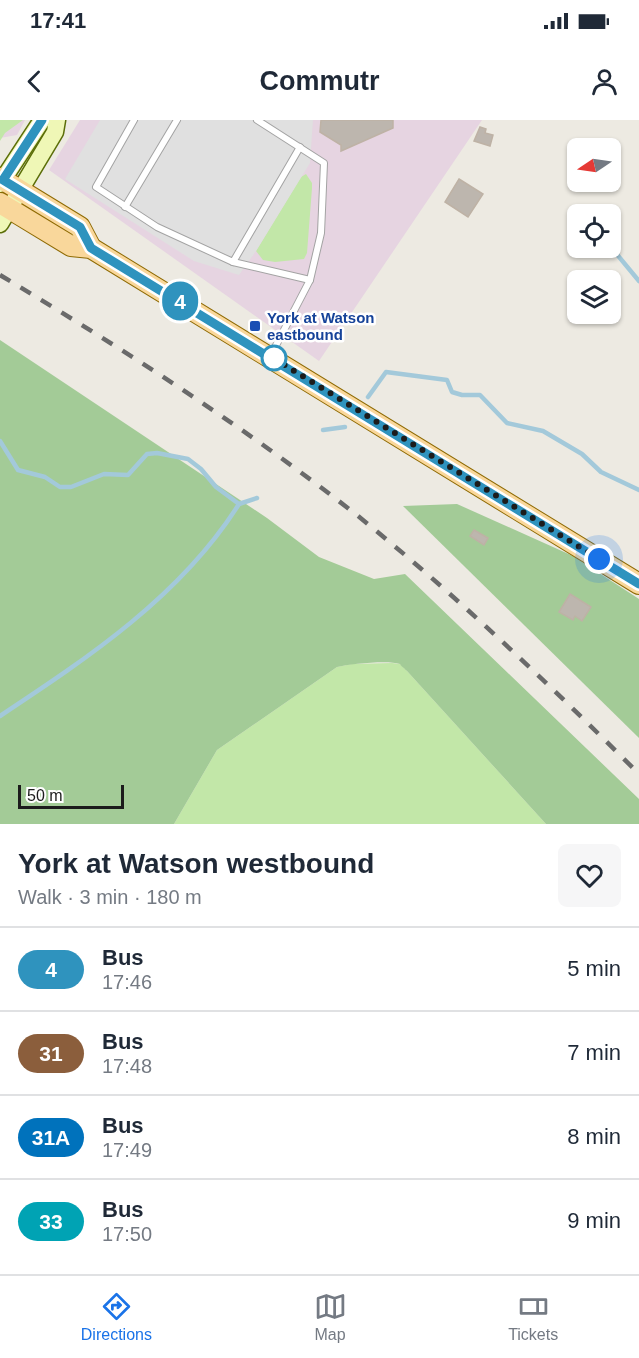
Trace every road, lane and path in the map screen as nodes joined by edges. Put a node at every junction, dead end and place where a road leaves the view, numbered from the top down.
1 (42, 120) edge
2 (57, 120) edge
3 (134, 120) edge
4 (177, 120) edge
5 (257, 120) edge
6 (300, 147) junction
7 (1, 180) edge
8 (20, 190) junction
9 (125, 207) junction
10 (3, 212) edge
11 (91, 248) junction
12 (233, 261) junction
13 (310, 280) junction
14 (270, 356) junction
15 (639, 584) edge

1 - 7 main road
2 - 8 main road
3 - 9 lane
4 - 9 lane
5 - 6 lane
6 - 12 lane
6 - 13 lane
7 - 8 main road
8 - 10 main road
8 - 11 main road
9 - 12 lane
10 - 11 main road
11 - 14 main road
12 - 13 lane
13 - 14 lane
14 - 15 main road

